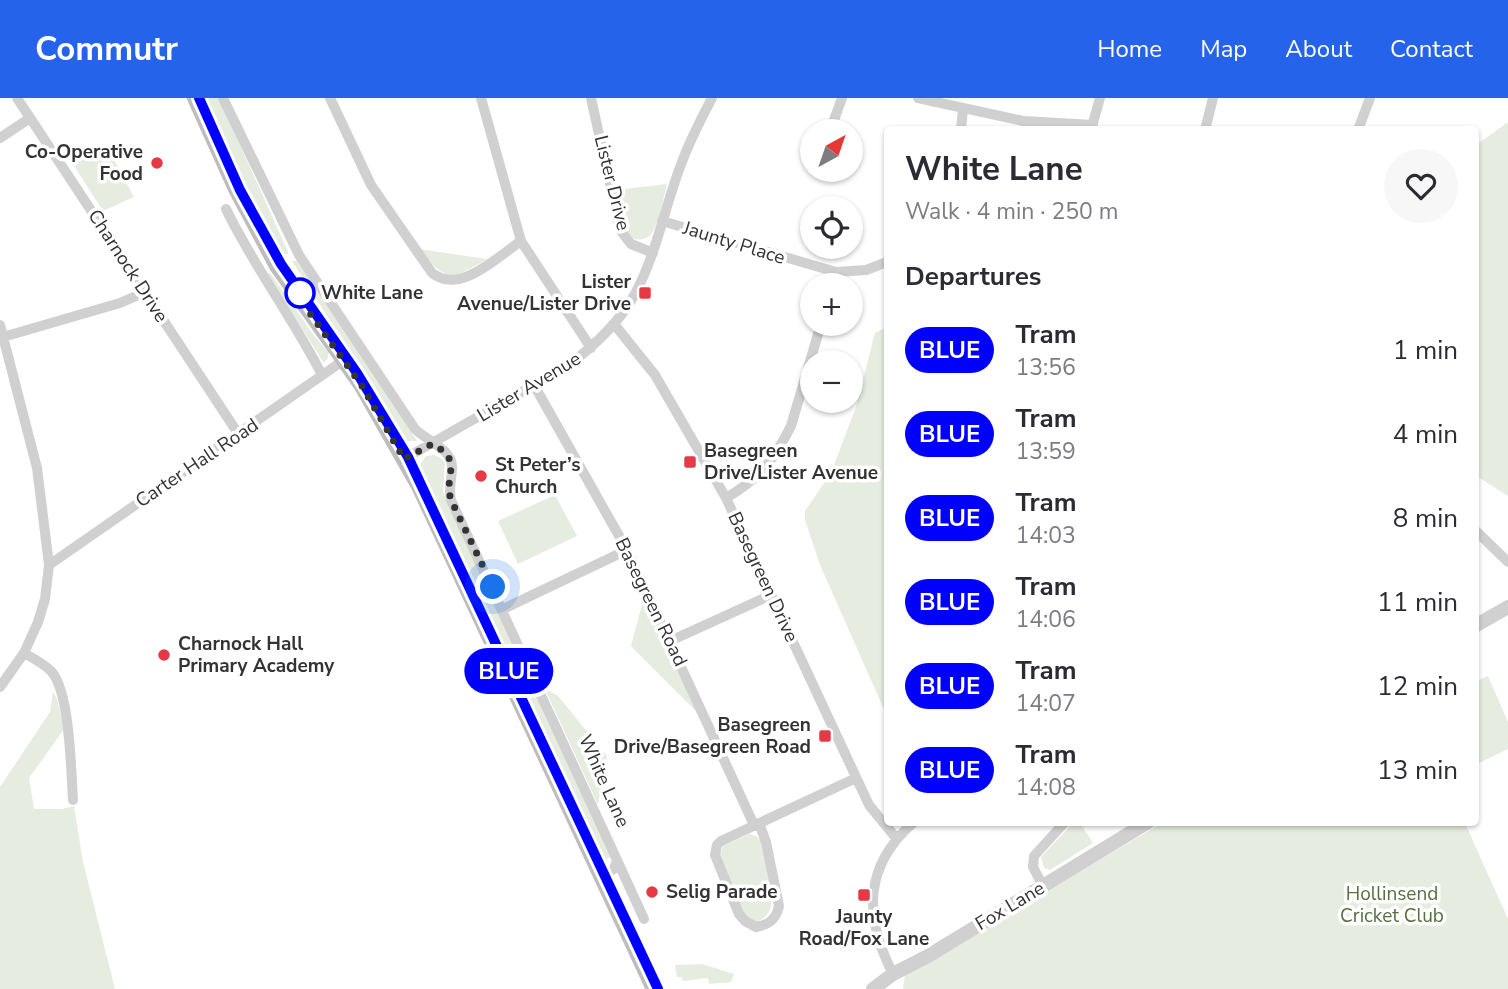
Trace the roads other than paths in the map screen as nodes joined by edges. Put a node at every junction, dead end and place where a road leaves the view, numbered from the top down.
1 (17, 98) edge
2 (195, 98) edge
3 (223, 98) edge
4 (330, 98) edge
5 (481, 98) edge
6 (591, 98) edge
7 (712, 98) edge
8 (842, 98) edge
9 (918, 98) edge
10 (1100, 98) edge
11 (1213, 98) edge
12 (1370, 98) edge
13 (963, 109) junction
14 (30, 118) junction
15 (834, 119) edge
16 (961, 126) edge
17 (1080, 126) edge
18 (1092, 126) edge
19 (1206, 126) edge
20 (1359, 126) edge
21 (0, 138) edge
22 (226, 209) dead end
23 (662, 221) junction
24 (521, 241) junction
25 (653, 253) junction
26 (884, 263) edge
27 (836, 272) joint
28 (145, 292) junction
29 (614, 324) junction
30 (1, 331) edge
31 (817, 336) edge
32 (591, 348) junction
33 (344, 360) junction
34 (322, 376) junction
35 (534, 386) junction
36 (239, 435) junction
37 (432, 444) junction
38 (404, 459) junction
39 (726, 499) junction
40 (1479, 534) edge
41 (627, 550) junction
42 (1508, 562) edge
43 (49, 565) junction
44 (771, 595) junction
45 (1508, 607) edge
46 (503, 609) junction
47 (1479, 624) edge
48 (670, 641) junction
49 (24, 653) junction
50 (0, 687) edge
51 (856, 778) junction
52 (73, 800) dead end
53 (756, 824) junction
54 (884, 824) edge
55 (886, 826) edge
56 (910, 826) edge
57 (1061, 826) edge
58 (1141, 826) edge
59 (896, 838) junction
60 (617, 860) junction
61 (600, 877) junction
62 (1043, 886) junction
63 (644, 919) dead end
64 (894, 974) junction
65 (654, 989) edge
66 (873, 989) edge

1 - 14 street, Charnock Drive
2 - 33 main road
3 - 37 street, White Lane
4 - 24 street
5 - 24 street
6 - 25 street, Lister Drive
7 - 23 street, Lister Avenue
8 - 15 street
9 - 13 street
10 - 18 street
11 - 19 street
12 - 20 street
13 - 16 street
13 - 17 street
14 - 21 street
14 - 28 street, Charnock Drive
22 - 34 street
23 - 25 street, Lister Avenue
23 - 27 street, Jaunty Place
24 - 32 street
25 - 29 street, Lister Avenue
26 - 27 street, Jaunty Place
28 - 30 street
28 - 36 street, Charnock Drive
29 - 32 street, Lister Avenue
29 - 39 street, Basegreen Drive
30 - 43 street
31 - 39 street
32 - 35 street, Lister Avenue
33 - 34 street, Carter Hall Road
33 - 38 main road
34 - 36 street, Carter Hall Road
35 - 37 street, Lister Avenue
35 - 41 street, Basegreen Road
36 - 43 street, Carter Hall Road
37 - 38 street, Lister Avenue
37 - 46 street, White Lane
38 - 61 main road
39 - 44 street, Basegreen Drive
40 - 42 street
41 - 46 street
41 - 48 street, Basegreen Road
43 - 49 street
44 - 48 street
44 - 51 street, Basegreen Drive
45 - 47 street
46 - 60 street, White Lane
48 - 53 street, Basegreen Road
49 - 50 street
49 - 52 street
51 - 53 street, Basegreen Road
51 - 54 street, Basegreen Drive
53 - 53 street, Basegreen Road
55 - 59 street, Basegreen Drive
56 - 59 street
57 - 62 street
58 - 62 street, Fox Lane
59 - 64 street
60 - 61 street
60 - 63 street, White Lane
61 - 65 main road
62 - 64 street, Fox Lane
64 - 66 street, Fox Lane

